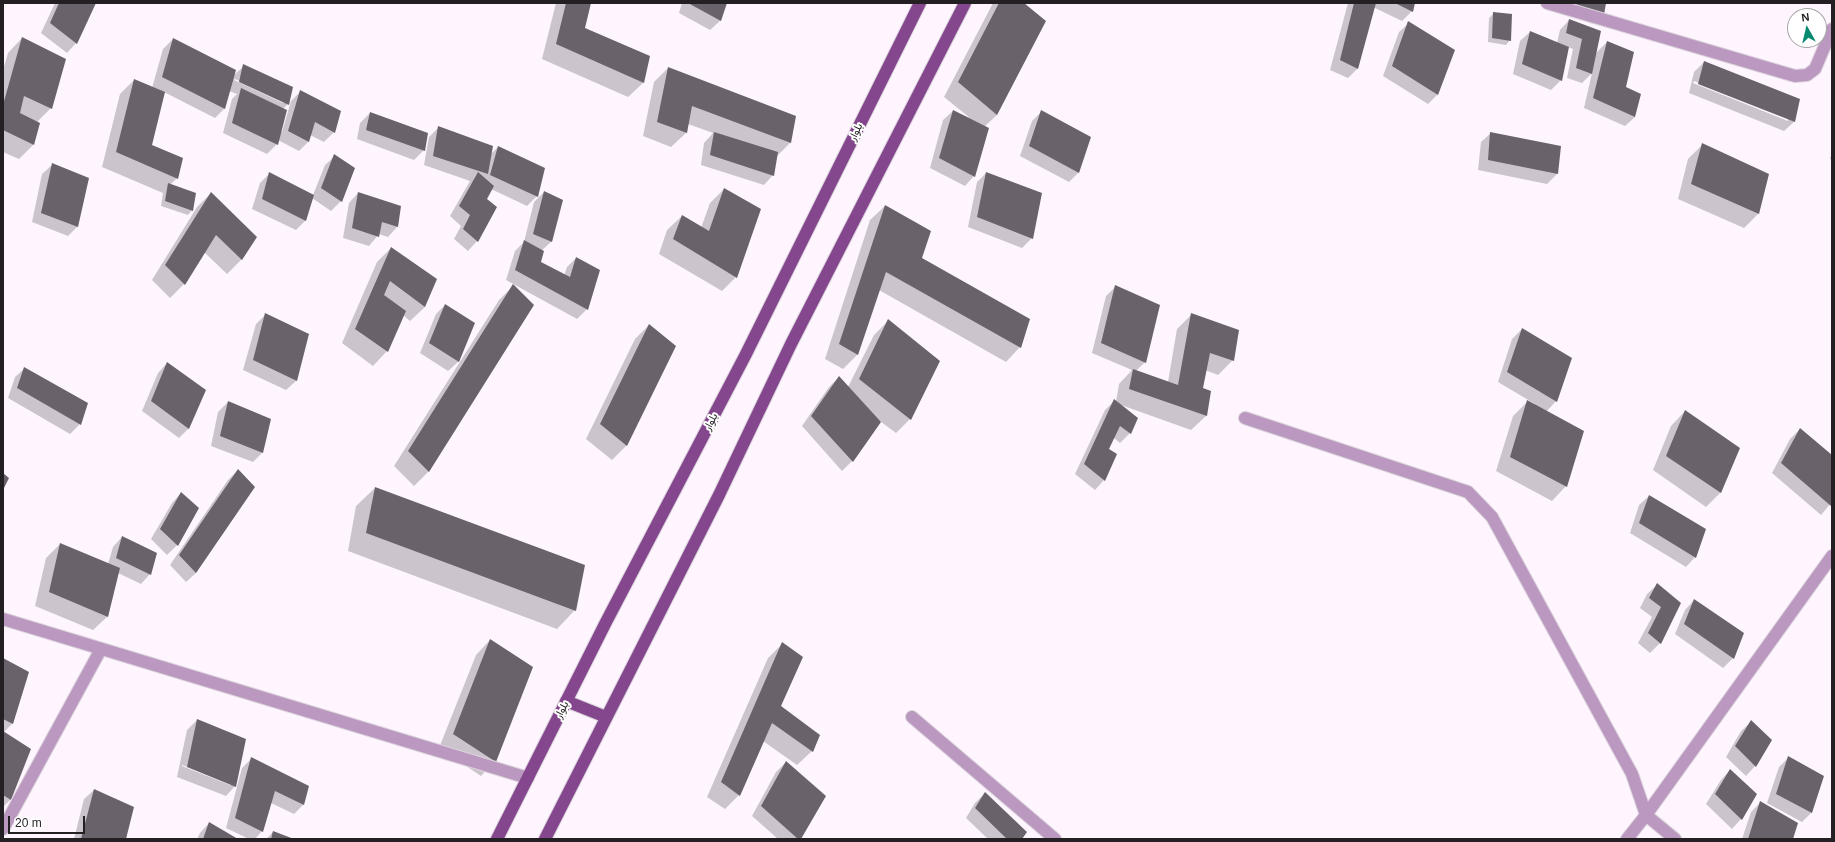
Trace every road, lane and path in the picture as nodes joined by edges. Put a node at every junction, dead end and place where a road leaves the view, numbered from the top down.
1 (920, 3) edge
2 (965, 3) edge
3 (1547, 3) edge
4 (1832, 29) edge
5 (1246, 418) dead end
6 (1832, 556) edge
7 (3, 620) edge
8 (100, 649) junction
9 (566, 701) junction
10 (606, 717) junction
11 (912, 717) dead end
12 (528, 778) junction
13 (1646, 815) junction
14 (3, 829) edge
15 (497, 839) edge
16 (545, 839) edge
17 (1056, 839) edge
18 (1627, 839) edge
19 (1675, 839) edge

1 - 9 main road, بلوار
2 - 10 main road
3 - 4 street
5 - 13 street
6 - 13 street
7 - 8 street
8 - 12 street
8 - 14 street
9 - 10 main road
9 - 12 main road, بلوار
10 - 16 main road
11 - 17 street
12 - 15 main road, بلوار
13 - 18 street
13 - 19 street

